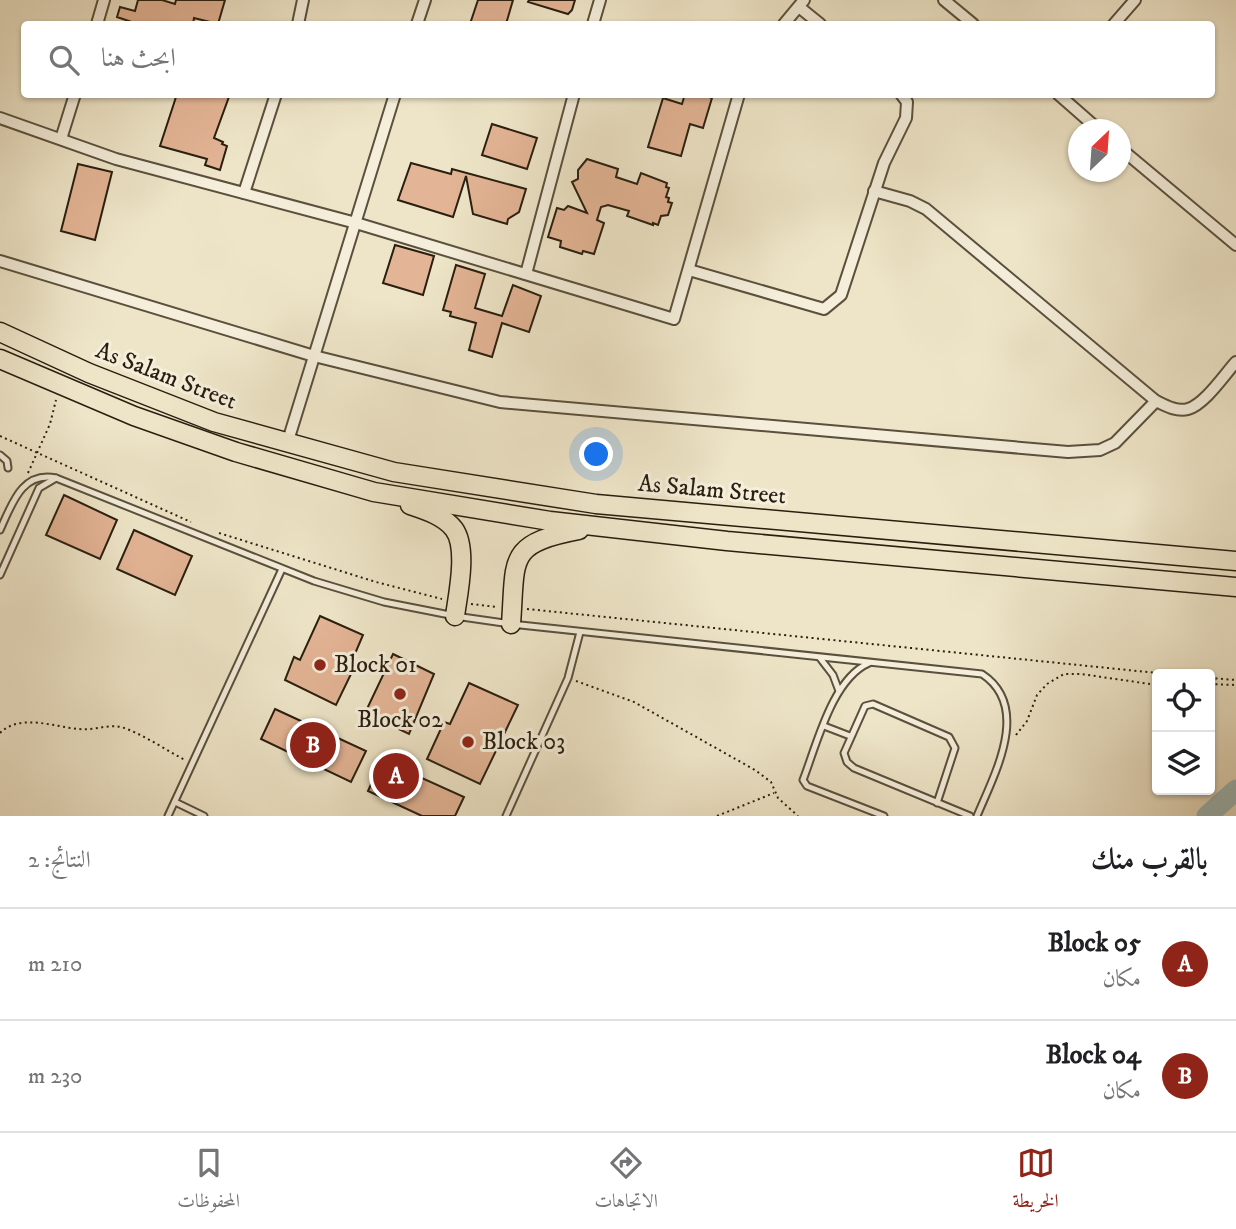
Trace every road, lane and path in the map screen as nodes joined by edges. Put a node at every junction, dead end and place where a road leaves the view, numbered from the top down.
1 (104, 0) edge
2 (303, 0) edge
3 (425, 0) edge
4 (600, 0) edge
5 (1135, 0) edge
6 (945, 1) edge
7 (802, 4) edge
8 (98, 21) edge
9 (299, 21) edge
10 (418, 21) edge
11 (594, 21) edge
12 (787, 21) edge
13 (817, 21) edge
14 (969, 21) edge
15 (1117, 21) edge
16 (74, 98) edge
17 (275, 98) edge
18 (394, 98) edge
19 (573, 98) edge
20 (738, 98) edge
21 (904, 98) edge
22 (1063, 98) edge
23 (0, 118) edge
24 (1086, 119) edge
25 (61, 139) junction
26 (1131, 157) edge
27 (874, 191) junction
28 (244, 193) junction
29 (356, 223) junction
30 (1236, 246) edge
31 (0, 261) edge
32 (689, 270) junction
33 (526, 274) junction
34 (0, 332) edge
35 (314, 356) junction
36 (0, 359) edge
37 (1236, 362) edge
38 (58, 386) junction
39 (1156, 401) junction
40 (0, 436) edge
41 (287, 444) junction
42 (37, 453) junction
43 (0, 455) edge
44 (8, 468) dead end
45 (56, 478) junction
46 (22, 488) junction
47 (374, 492) junction
48 (195, 523) dead end
49 (598, 526) junction
50 (0, 530) edge
51 (215, 531) dead end
52 (1236, 561) edge
53 (282, 569) junction
54 (0, 575) edge
55 (1236, 587) edge
56 (456, 609) junction
57 (511, 616) junction
58 (580, 632) junction
59 (820, 657) junction
60 (871, 663) junction
61 (1152, 672) edge
62 (568, 678) junction
63 (1215, 679) edge
64 (1236, 682) edge
65 (1152, 684) edge
66 (1215, 684) edge
67 (839, 691) junction
68 (824, 726) junction
69 (0, 733) edge
70 (850, 736) junction
71 (1004, 749) junction
72 (193, 763) junction
73 (775, 792) junction
74 (175, 802) junction
75 (937, 803) junction
76 (168, 816) edge
77 (205, 816) edge
78 (506, 816) edge
79 (717, 816) edge
80 (798, 816) edge
81 (884, 816) edge
82 (970, 816) edge
83 (977, 816) edge

1 - 8 street
2 - 9 street
3 - 10 street
4 - 11 street
5 - 15 street
6 - 14 street
7 - 12 street
7 - 13 street
16 - 25 street
17 - 28 street
18 - 29 street
19 - 33 street
20 - 32 street
21 - 27 street
22 - 24 street
23 - 25 street
25 - 28 street
26 - 30 street
27 - 32 street
27 - 39 street
28 - 29 street
29 - 33 street
29 - 35 street
31 - 35 street
32 - 33 street
34 - 41 main road, As Salam Street
35 - 39 street
35 - 41 street
36 - 38 main road, As Salam Street
37 - 39 street
38 - 42 path
38 - 47 main road, As Salam Street
40 - 42 path
41 - 52 main road, As Salam Street
42 - 46 path
42 - 48 path
43 - 44 lane
45 - 46 lane
45 - 53 lane
45 - 54 lane
46 - 50 lane
47 - 49 main road, As Salam Street
47 - 56 main road
49 - 55 main road, As Salam Street
49 - 57 main road
51 - 56 path
53 - 56 lane
53 - 72 lane
56 - 57 lane
56 - 57 path
57 - 58 lane
57 - 61 path
58 - 59 lane
58 - 62 lane
59 - 60 lane
59 - 67 lane
60 - 67 lane
60 - 71 lane
62 - 73 path
62 - 78 lane
63 - 64 path
64 - 66 path
65 - 71 path
67 - 68 lane
68 - 70 lane
68 - 81 lane
69 - 72 path
70 - 75 lane
70 - 75 lane
71 - 83 lane
72 - 74 lane
73 - 79 path
73 - 80 path
74 - 76 lane
74 - 77 lane
75 - 82 lane

